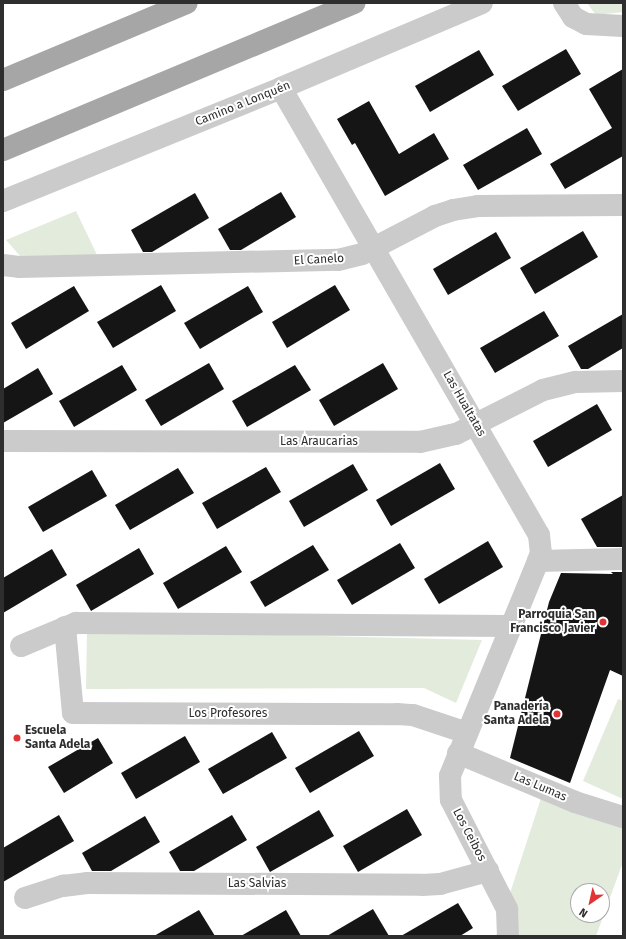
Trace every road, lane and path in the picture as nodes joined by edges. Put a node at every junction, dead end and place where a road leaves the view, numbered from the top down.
1 (186, 3) edge
2 (355, 3) edge
3 (482, 3) edge
4 (564, 3) edge
5 (623, 26) edge
6 (3, 80) edge
7 (281, 88) junction
8 (3, 150) edge
9 (3, 201) edge
10 (623, 205) edge
11 (374, 249) junction
12 (3, 264) edge
13 (623, 381) edge
14 (475, 424) junction
15 (3, 442) edge
16 (623, 559) edge
17 (538, 561) junction
18 (65, 626) junction
19 (511, 626) junction
20 (21, 646) dead end
21 (466, 733) junction
22 (458, 753) junction
23 (623, 817) edge
24 (488, 871) junction
25 (25, 898) dead end
26 (508, 936) edge

1 - 6 main road
2 - 8 main road
3 - 7 street, Camino a Lonquén
4 - 5 street
7 - 9 street, Camino a Lonquén
7 - 11 street, Las Hualtatas
10 - 11 street, El Canelo
11 - 12 street, El Canelo
11 - 14 street, Las Hualtatas
13 - 14 street, Las Araucarias
14 - 15 street, Las Araucarias
14 - 17 street, Las Hualtatas
16 - 17 street
17 - 19 street, Las Hualtatas
18 - 19 street
18 - 20 street
18 - 21 street, Los Profesores
19 - 21 street, Las Hualtatas
21 - 22 street, Los Ceibos
22 - 23 street, Las Lumas
22 - 24 street, Los Ceibos
24 - 25 street, Las Salvias
24 - 26 street, Los Ceibos

